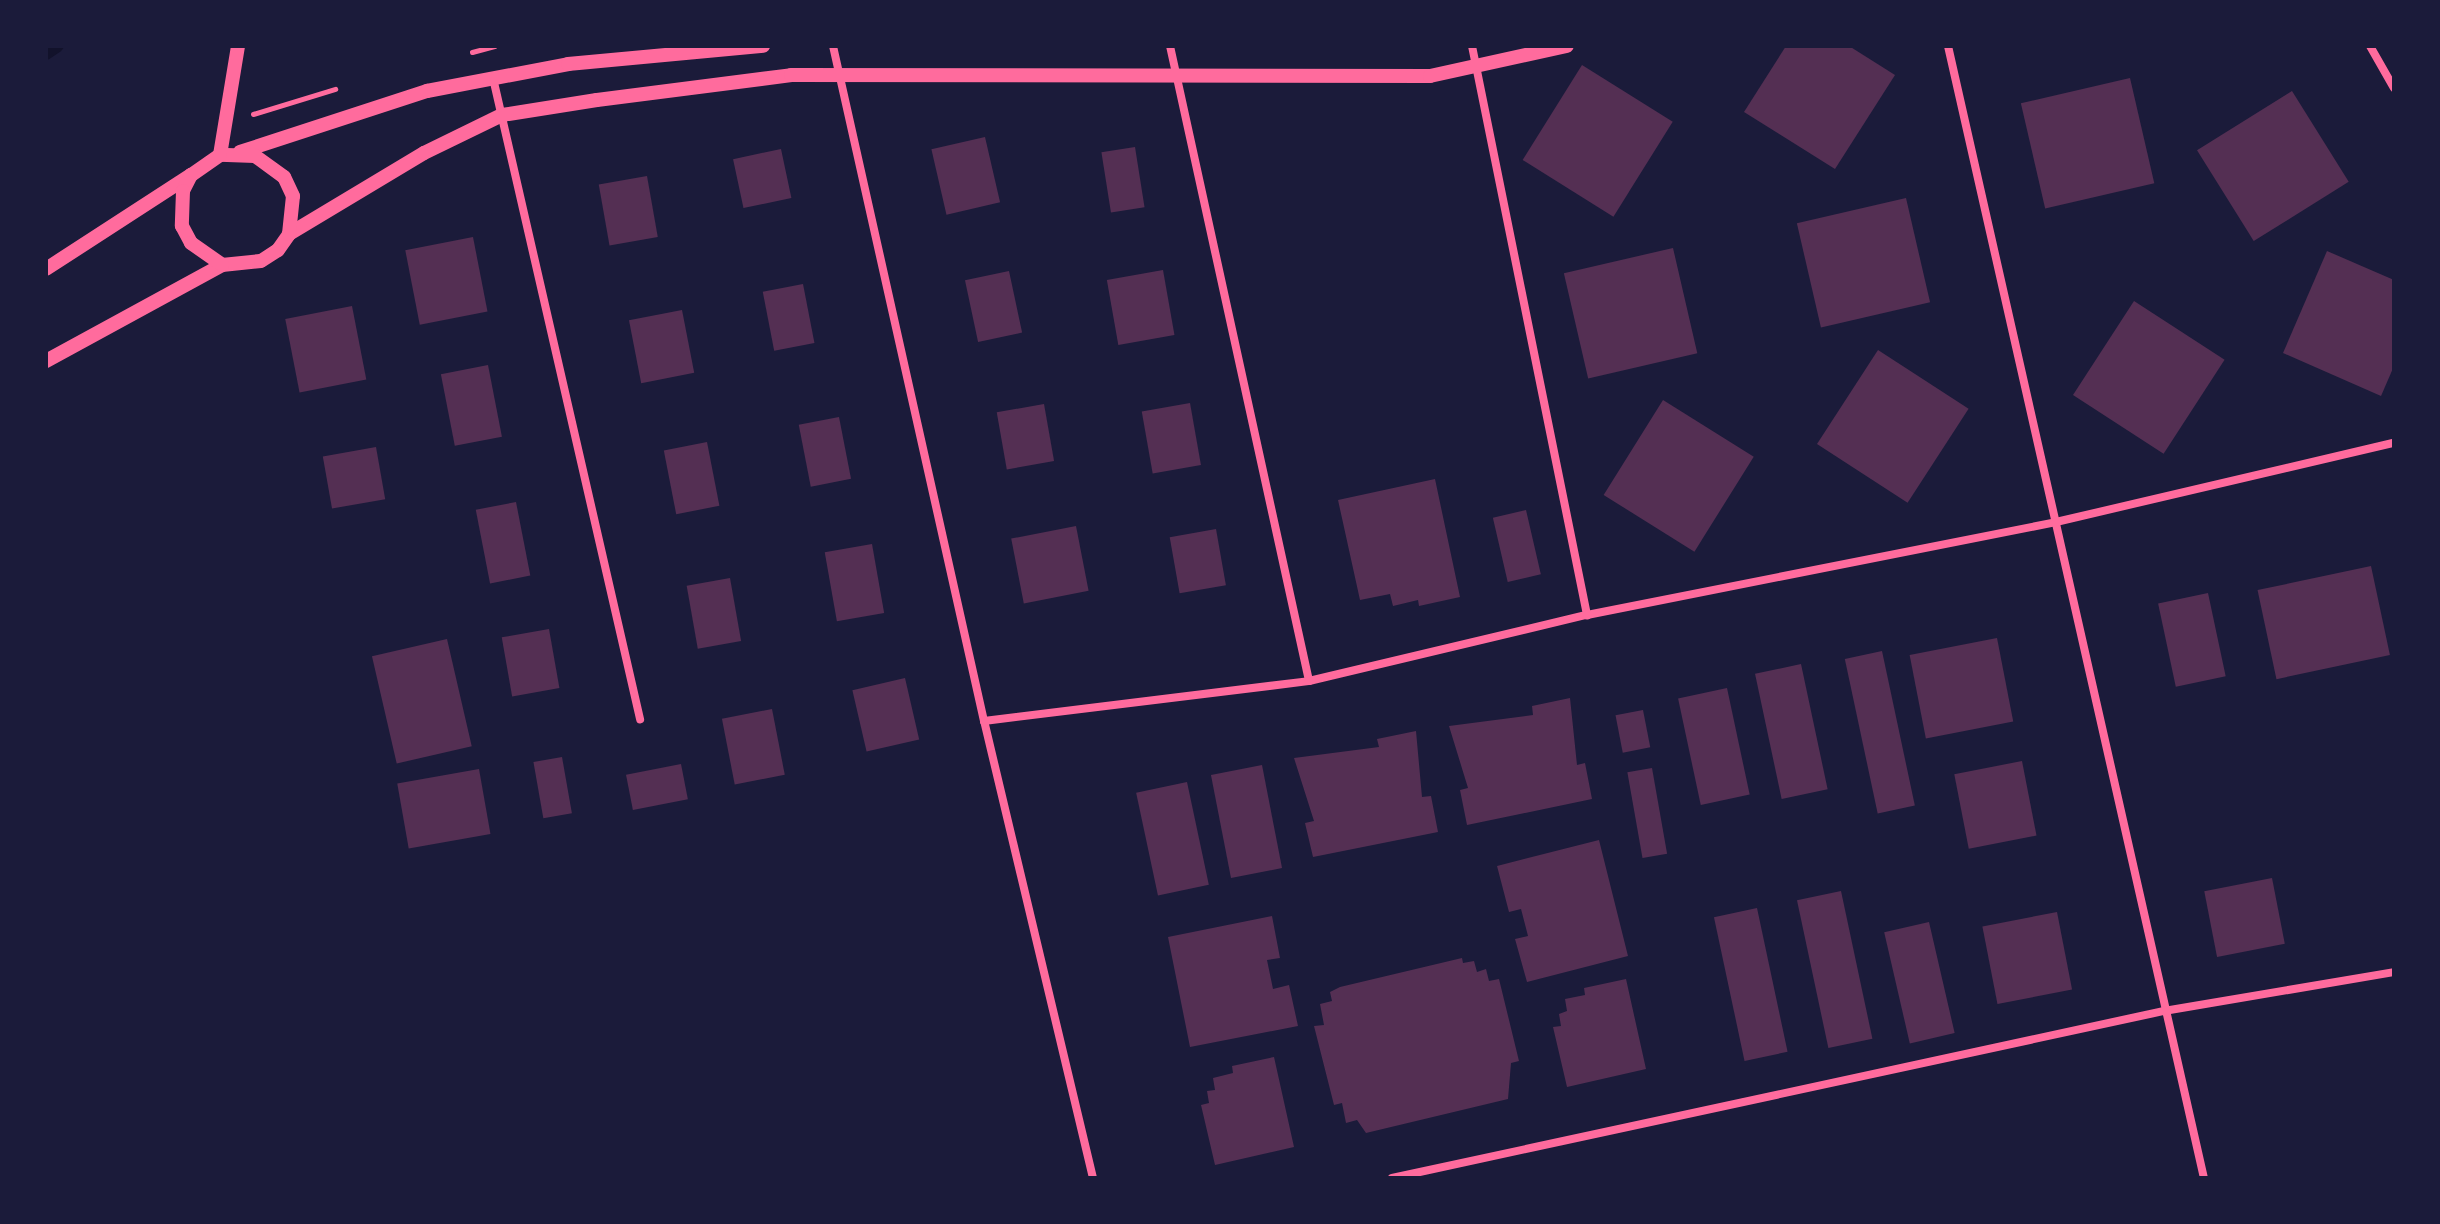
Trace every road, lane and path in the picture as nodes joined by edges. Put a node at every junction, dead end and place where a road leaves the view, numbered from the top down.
1 (238, 46) edge
2 (763, 46) edge
3 (833, 46) edge
4 (1170, 46) edge
5 (1472, 46) edge
6 (1567, 46) edge
7 (1948, 46) edge
8 (2370, 46) edge
9 (1476, 66) junction
10 (840, 75) junction
11 (493, 78) junction
12 (1178, 79) junction
13 (2394, 88) edge
14 (502, 115) junction
15 (237, 153) junction
16 (220, 155) junction
17 (191, 175) junction
18 (289, 234) junction
19 (222, 265) junction
20 (46, 269) edge
21 (46, 361) edge
22 (2394, 443) edge
23 (2056, 522) junction
24 (1587, 615) junction
25 (1309, 681) junction
26 (640, 719) dead end
27 (984, 721) junction
28 (2394, 972) edge
29 (2164, 1011) junction
30 (1093, 1178) edge
31 (1392, 1178) edge
32 (2204, 1178) edge

1 - 16 street
2 - 11 street
3 - 10 street
4 - 12 street
5 - 9 street
6 - 9 street
7 - 23 street
8 - 13 street
9 - 12 street
9 - 24 street
10 - 12 street
10 - 14 street
10 - 27 street
11 - 14 street
11 - 15 street
12 - 25 street
14 - 18 street
14 - 26 street
15 - 16 street
15 - 18 street
16 - 17 street
17 - 19 street
17 - 20 street
18 - 19 street
19 - 21 street
22 - 23 street
23 - 24 street
23 - 29 street
24 - 25 street
25 - 27 street
27 - 30 street
28 - 29 street
29 - 31 street
29 - 32 street

